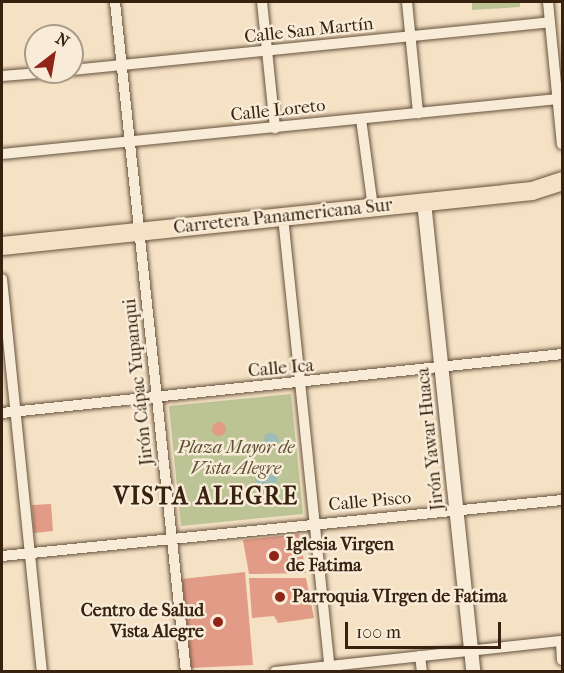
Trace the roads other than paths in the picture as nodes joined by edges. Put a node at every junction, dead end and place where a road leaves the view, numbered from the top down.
1 (115, 2) edge
2 (262, 2) edge
3 (407, 2) edge
4 (548, 2) edge
5 (550, 22) junction
6 (411, 37) junction
7 (265, 52) junction
8 (122, 67) junction
9 (84, 69) edge
10 (24, 74) edge
11 (2, 76) edge
12 (558, 99) junction
13 (418, 113) junction
14 (361, 119) junction
15 (274, 128) junction
16 (132, 141) junction
17 (562, 144) edge
18 (2, 154) edge
19 (562, 181) edge
20 (532, 191) junction
21 (562, 192) edge
22 (424, 202) junction
23 (373, 208) junction
24 (283, 217) junction
25 (140, 233) junction
26 (2, 246) edge
27 (2, 279) edge
28 (562, 354) edge
29 (442, 368) junction
30 (300, 385) junction
31 (158, 397) junction
32 (15, 412) junction
33 (2, 413) edge
34 (562, 500) edge
35 (457, 511) junction
36 (314, 523) junction
37 (171, 538) junction
38 (31, 553) junction
39 (2, 556) edge
40 (562, 641) edge
41 (471, 651) junction
42 (420, 656) junction
43 (562, 660) edge
44 (330, 668) edge
45 (42, 672) edge
46 (186, 672) edge
47 (275, 672) edge
48 (422, 672) edge
49 (473, 672) edge

1 - 8 street, Jirón Cápac Yupanqui
2 - 7 street
3 - 6 street
4 - 5 street
5 - 6 street, Calle San Martín
5 - 12 street
6 - 7 street, Calle San Martín
6 - 13 street
7 - 8 street, Calle San Martín
7 - 15 street
8 - 9 street, Calle San Martín
8 - 16 street, Jirón Cápac Yupanqui
10 - 11 street
12 - 13 street, Calle Loreto
12 - 17 street
13 - 14 street, Calle Loreto
14 - 15 street, Calle Loreto
14 - 23 street
15 - 16 street, Calle Loreto
16 - 18 street, Calle Loreto
16 - 25 street, Jirón Cápac Yupanqui
19 - 20 highway, Carretera Panamericana Sur
20 - 21 highway
20 - 22 highway, Carretera Panamericana Sur
22 - 23 highway, Carretera Panamericana Sur
22 - 29 street, Jirón Yawar Huaca
23 - 24 highway, Carretera Panamericana Sur
24 - 25 highway, Carretera Panamericana Sur
24 - 30 street
25 - 26 highway, Carretera Panamericana Sur
25 - 31 street, Jirón Cápac Yupanqui
27 - 32 street
28 - 29 street, Calle Ica
29 - 30 street, Calle Ica
29 - 35 street, Jirón Yawar Huaca
30 - 31 street, Calle Ica
30 - 36 street
31 - 32 street, Calle Ica
31 - 37 street, Jirón Cápac Yupanqui
32 - 33 street, Calle Ica
32 - 38 street
34 - 35 street, Calle Pisco
35 - 36 street, Calle Pisco
35 - 41 street, Jirón Yawar Huaca
36 - 37 street, Calle Pisco
36 - 44 street
37 - 38 street, Calle Pisco
37 - 46 street, Jirón Cápac Yupanqui
38 - 39 street, Calle Pisco
38 - 45 street
40 - 41 street
40 - 43 street
41 - 42 street
41 - 49 street, Jirón Yawar Huaca
42 - 44 street
42 - 48 street
44 - 47 street

